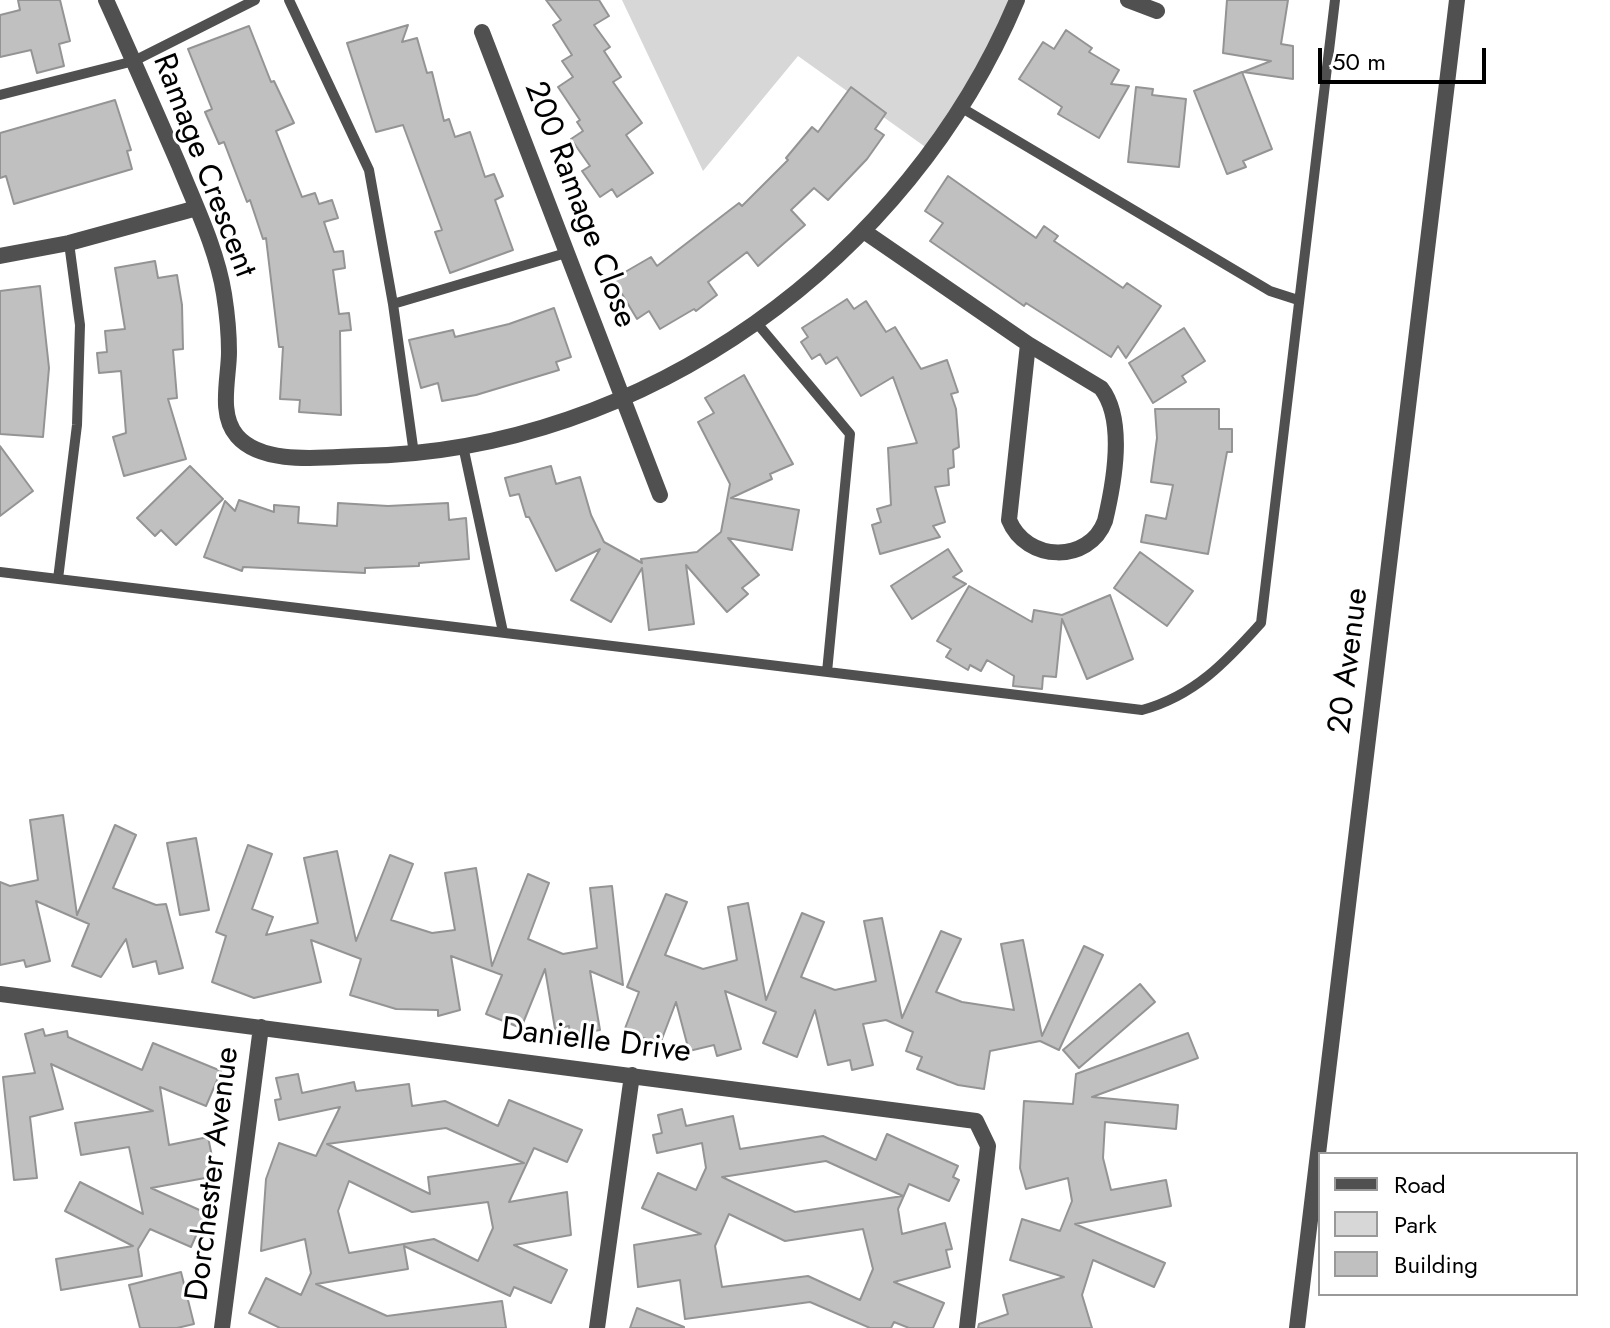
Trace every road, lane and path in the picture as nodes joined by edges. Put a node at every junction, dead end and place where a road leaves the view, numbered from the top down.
1 (106, 0) edge
2 (255, 0) edge
3 (289, 0) edge
4 (1017, 0) edge
5 (1128, 0) edge
6 (1335, 0) edge
7 (1457, 0) edge
8 (1157, 11) dead end
9 (482, 32) dead end
10 (134, 61) junction
11 (0, 95) edge
12 (962, 108) junction
13 (197, 208) junction
14 (865, 232) junction
15 (69, 243) junction
16 (566, 253) junction
17 (0, 256) edge
18 (1298, 300) junction
19 (393, 304) junction
20 (756, 322) junction
21 (1028, 344) junction
22 (624, 398) junction
23 (463, 446) junction
24 (414, 454) junction
25 (660, 495) dead end
26 (0, 572) edge
27 (58, 579) junction
28 (503, 632) junction
29 (827, 672) junction
30 (0, 994) edge
31 (261, 1027) junction
32 (632, 1075) junction
33 (1318, 1152) edge
34 (1318, 1154) edge
35 (222, 1328) edge
36 (597, 1328) edge
37 (967, 1328) edge
38 (1297, 1328) edge

1 - 10 street, Ramage Crescent
2 - 10 lane
3 - 19 lane
4 - 12 street, Ramage Crescent
5 - 8 street
6 - 18 lane
7 - 33 street, 20 Avenue
9 - 16 street, 200 Ramage Close
10 - 11 lane
10 - 13 street, Ramage Crescent
12 - 14 street, Ramage Crescent
12 - 18 lane
13 - 15 street
13 - 24 street, Ramage Crescent
14 - 20 street, Ramage Crescent
14 - 21 street
15 - 17 street
15 - 27 lane
16 - 19 lane
16 - 22 street, 200 Ramage Close
18 - 29 lane
19 - 24 lane
20 - 22 street, Ramage Crescent
20 - 29 lane
21 - 21 street
22 - 23 street, Ramage Crescent
22 - 25 street, 200 Ramage Close
23 - 24 street, Ramage Crescent
23 - 28 lane
26 - 27 lane
27 - 28 lane
28 - 29 lane
30 - 31 street, Danielle Drive
31 - 32 street, Danielle Drive
31 - 35 street, Dorchester Avenue
32 - 36 street
32 - 37 street, Danielle Drive
34 - 38 street, 20 Avenue

